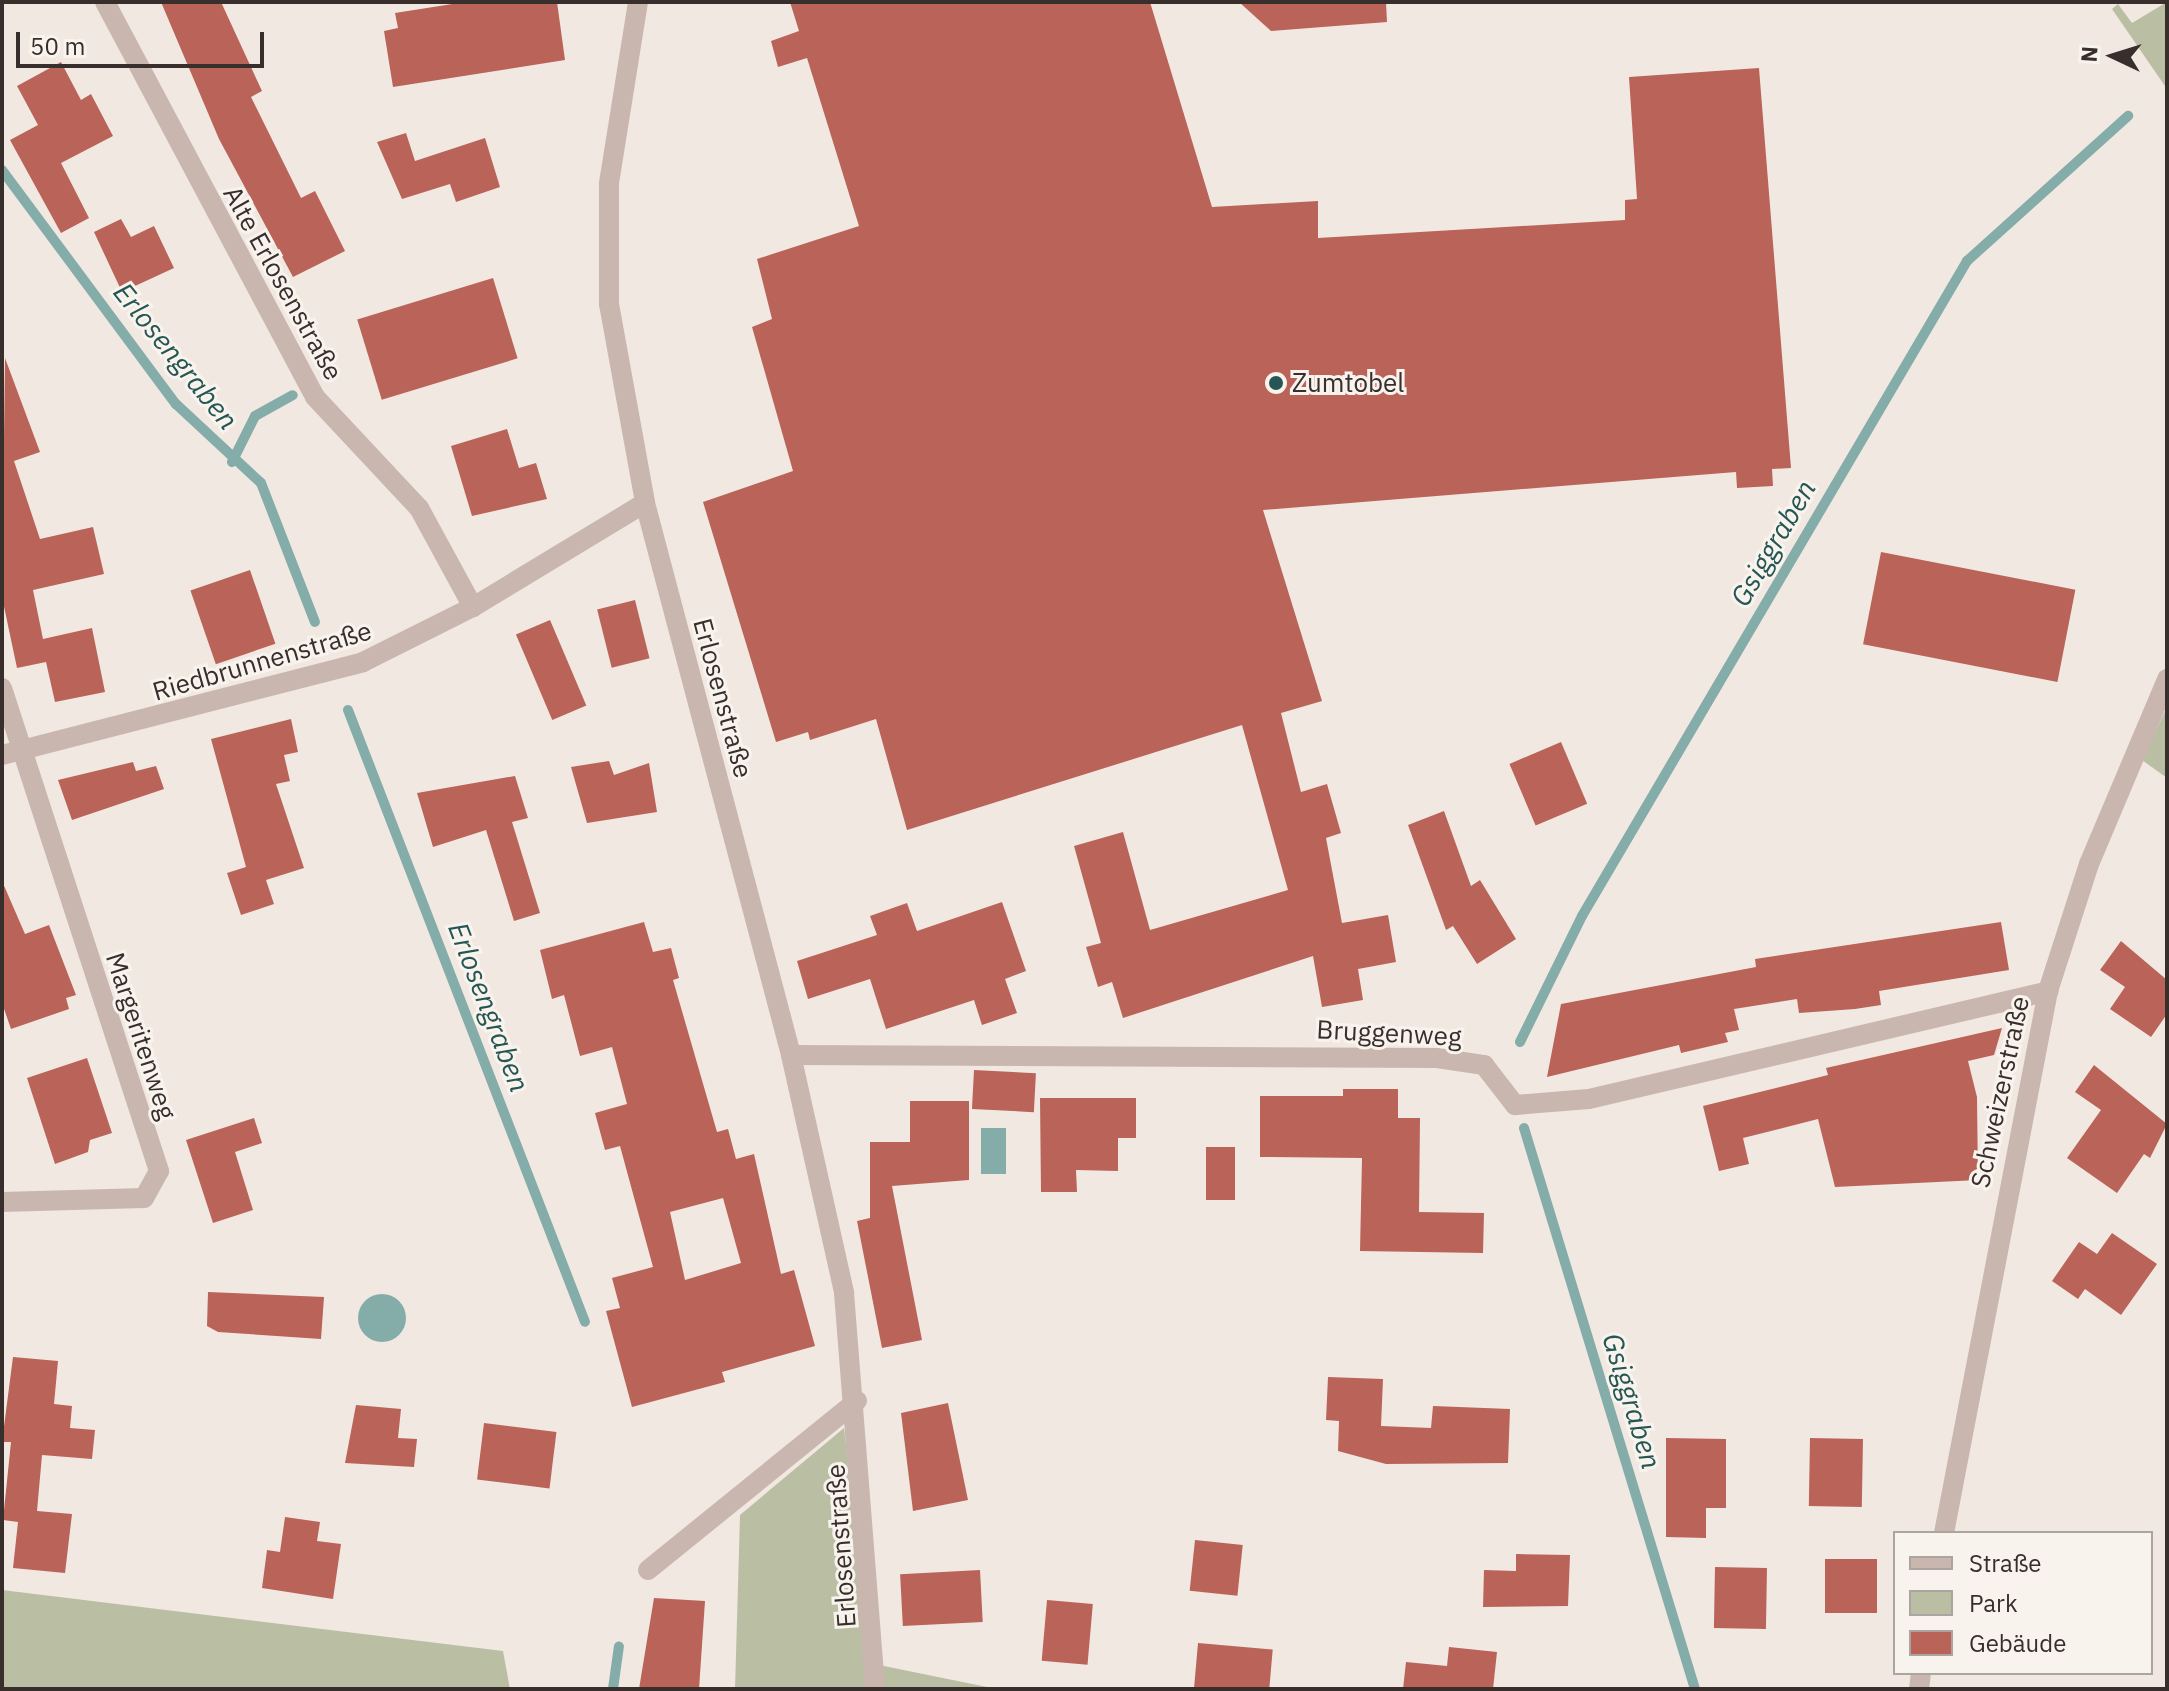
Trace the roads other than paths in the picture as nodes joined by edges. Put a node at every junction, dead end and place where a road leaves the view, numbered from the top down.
1 (105, 2) edge
2 (638, 2) edge
3 (645, 503) junction
4 (473, 607) junction
5 (2167, 679) edge
6 (2, 688) edge
7 (11, 753) edge
8 (2048, 991) junction
9 (791, 1055) junction
10 (2, 1202) edge
11 (857, 1401) junction
12 (1944, 1531) edge
13 (648, 1570) dead end
14 (875, 1689) edge

1 - 4 street, Alte Erlosenstraße
2 - 3 street, Erlosenstraße
3 - 4 street, Riedbrunnenstraße
3 - 9 street, Erlosenstraße
4 - 7 street, Riedbrunnenstraße
5 - 8 street, Schweizerstraße
6 - 7 street
7 - 10 street, Margeritenweg
8 - 9 street, Bruggenweg
8 - 12 street, Schweizerstraße
9 - 11 street, Erlosenstraße
11 - 13 street, Erlosenstraße
11 - 14 street, Erlosenstraße

